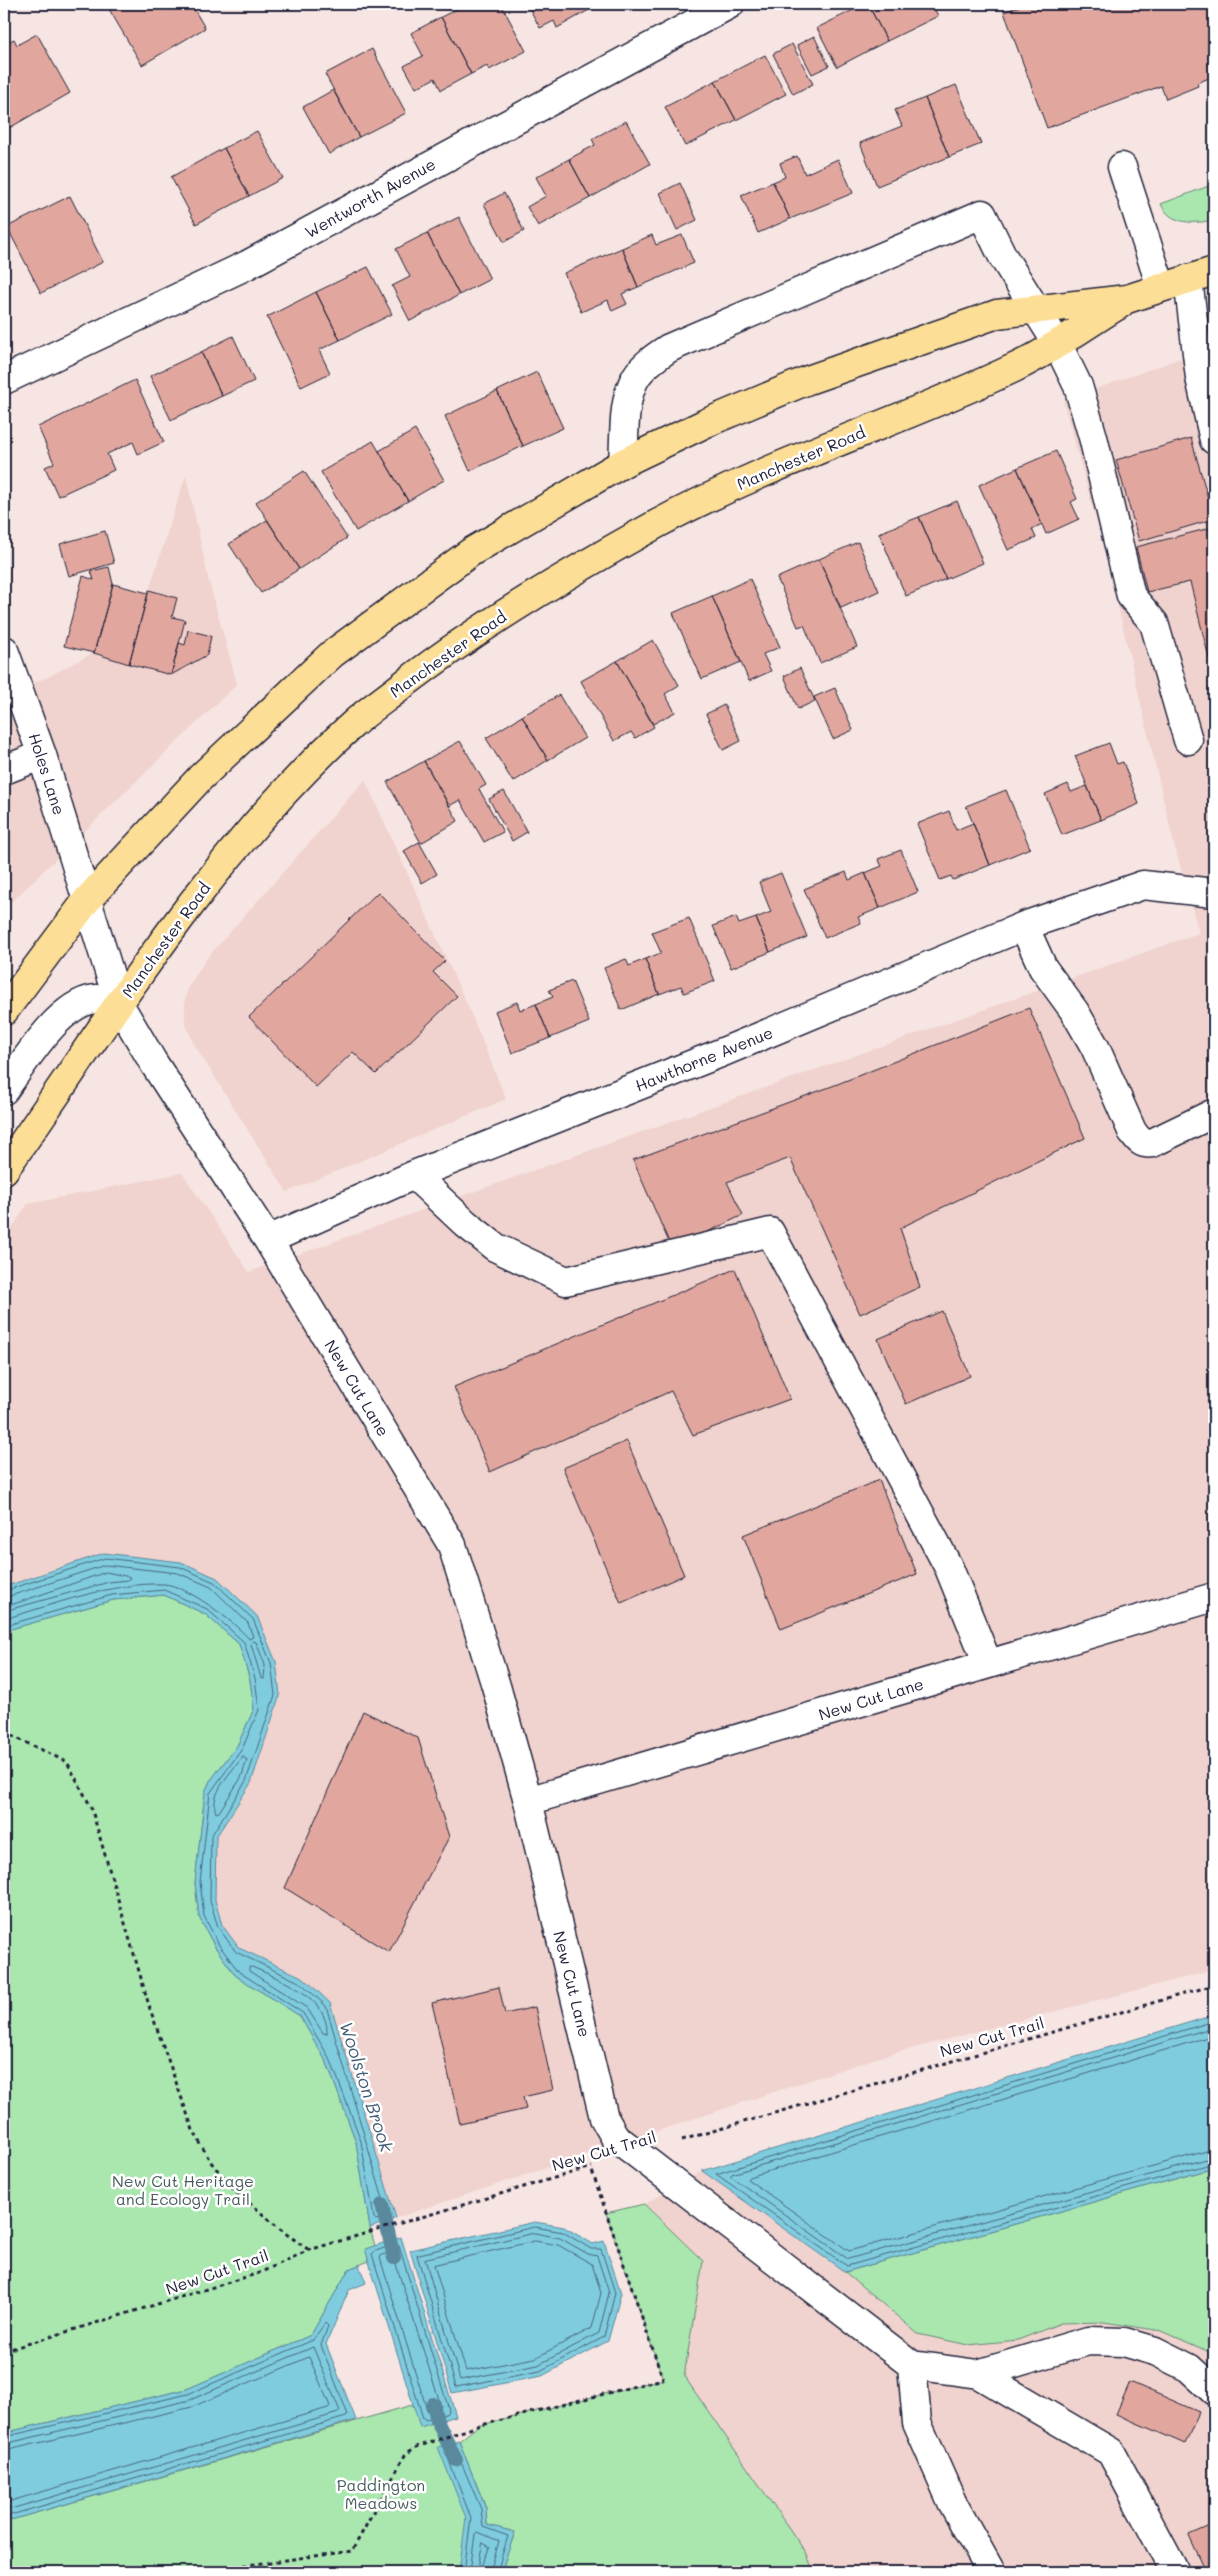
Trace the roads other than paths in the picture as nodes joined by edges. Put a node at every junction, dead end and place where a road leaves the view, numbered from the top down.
1 (730, 4) edge
2 (1122, 167) dead end
3 (1214, 271) edge
4 (1188, 279) junction
5 (1161, 287) junction
6 (1127, 299) junction
7 (1038, 310) junction
8 (1057, 343) junction
9 (4, 380) edge
10 (1214, 440) edge
11 (623, 463) junction
12 (4, 650) edge
13 (1188, 740) dead end
14 (42, 755) junction
15 (4, 770) edge
16 (1214, 893) edge
17 (87, 900) junction
18 (1024, 926) junction
19 (119, 1004) junction
20 (4, 1011) edge
21 (4, 1090) edge
22 (1214, 1113) edge
23 (4, 1170) edge
24 (414, 1175) junction
25 (268, 1240) junction
26 (1214, 1597) edge
27 (988, 1664) junction
28 (528, 1801) junction
29 (912, 2365) junction
30 (978, 2374) junction
31 (1214, 2391) edge
32 (991, 2572) edge
33 (1175, 2572) edge

1 - 9 street, Wentworth Avenue
2 - 5 street
3 - 4 main road, Manchester Road
4 - 5 main road, Manchester Road
4 - 10 street
5 - 6 main road, Manchester Road
6 - 7 main road, Manchester Road
6 - 8 main road, Manchester Road
7 - 8 street
7 - 11 main road, Manchester Road
7 - 11 street
8 - 13 street
8 - 19 main road, Manchester Road
11 - 17 main road, Manchester Road
12 - 14 street, Holes Lane
14 - 15 street
14 - 17 street, Holes Lane
16 - 18 street, Hawthorne Avenue
17 - 19 street, Holes Lane
17 - 20 main road, Manchester Road
18 - 22 street
18 - 24 street, Hawthorne Avenue
19 - 21 street
19 - 23 main road, Manchester Road
19 - 25 street, New Cut Lane
24 - 25 street, Hawthorne Avenue
24 - 27 street
25 - 28 street, New Cut Lane
26 - 27 street, New Cut Lane
27 - 28 street, New Cut Lane
28 - 29 street, New Cut Lane
29 - 30 street
29 - 32 street
30 - 31 street
30 - 33 street

